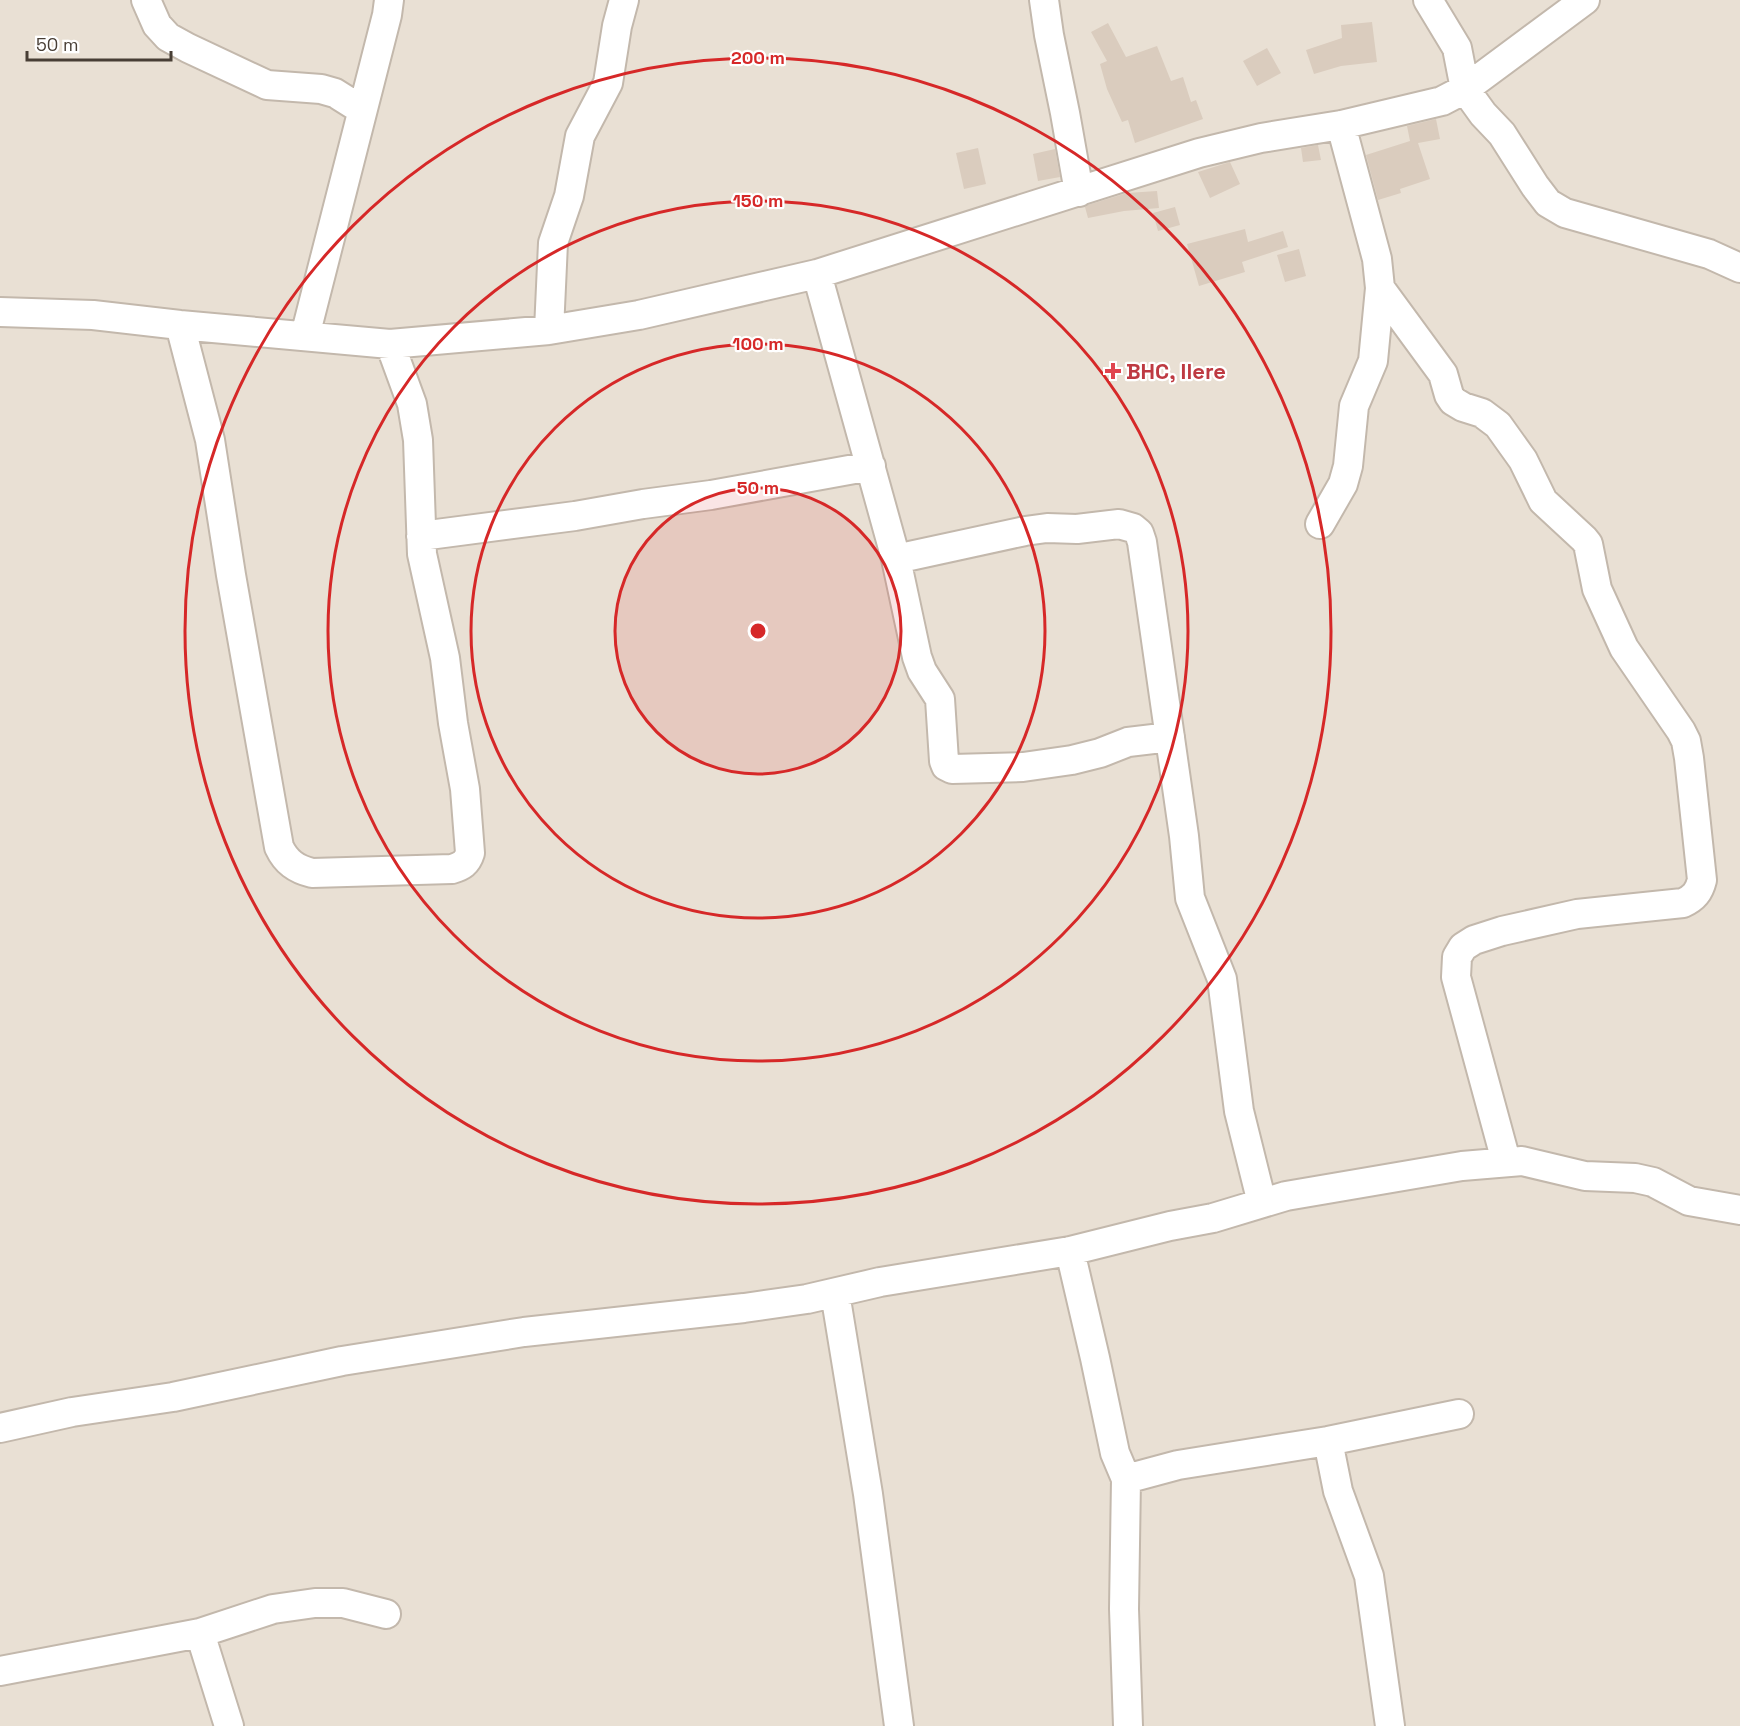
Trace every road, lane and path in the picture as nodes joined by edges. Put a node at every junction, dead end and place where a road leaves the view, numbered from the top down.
1 (146, 0) edge
2 (389, 0) edge
3 (624, 0) edge
4 (1044, 0) edge
5 (1428, 0) edge
6 (1585, 0) edge
7 (1465, 89) junction
8 (362, 110) junction
9 (1341, 125) junction
10 (1079, 192) junction
11 (1740, 268) edge
12 (818, 274) junction
13 (1380, 288) junction
14 (0, 312) edge
15 (180, 325) junction
16 (549, 330) junction
17 (305, 336) junction
18 (390, 344) junction
19 (871, 466) junction
20 (1320, 524) dead end
21 (421, 536) junction
22 (896, 560) junction
23 (1170, 737) junction
24 (1506, 1161) junction
25 (1262, 1203) junction
26 (1740, 1210) edge
27 (1070, 1251) junction
28 (835, 1293) junction
29 (1459, 1414) dead end
30 (0, 1428) edge
31 (1328, 1441) junction
32 (1126, 1479) junction
33 (386, 1614) dead end
34 (200, 1633) junction
35 (0, 1671) edge
36 (229, 1726) edge
37 (899, 1726) edge
38 (1128, 1726) edge
39 (1390, 1726) edge

1 - 8 street
2 - 8 street
3 - 16 street
4 - 10 street
5 - 7 street
6 - 7 street
7 - 9 street
7 - 11 street
8 - 17 street
9 - 10 street
9 - 13 street
10 - 12 street
12 - 16 street
12 - 19 street
13 - 20 street
13 - 24 street
14 - 15 street
15 - 17 street
15 - 21 street
16 - 18 street
17 - 18 street
18 - 21 street
19 - 21 street
19 - 22 street
22 - 23 street
22 - 23 street
23 - 25 street
24 - 25 street
24 - 26 street
25 - 27 street
27 - 28 street
27 - 32 street
28 - 30 street
28 - 37 street
29 - 31 street
31 - 32 street
31 - 39 street
32 - 38 street
33 - 34 street
34 - 35 street
34 - 36 street

